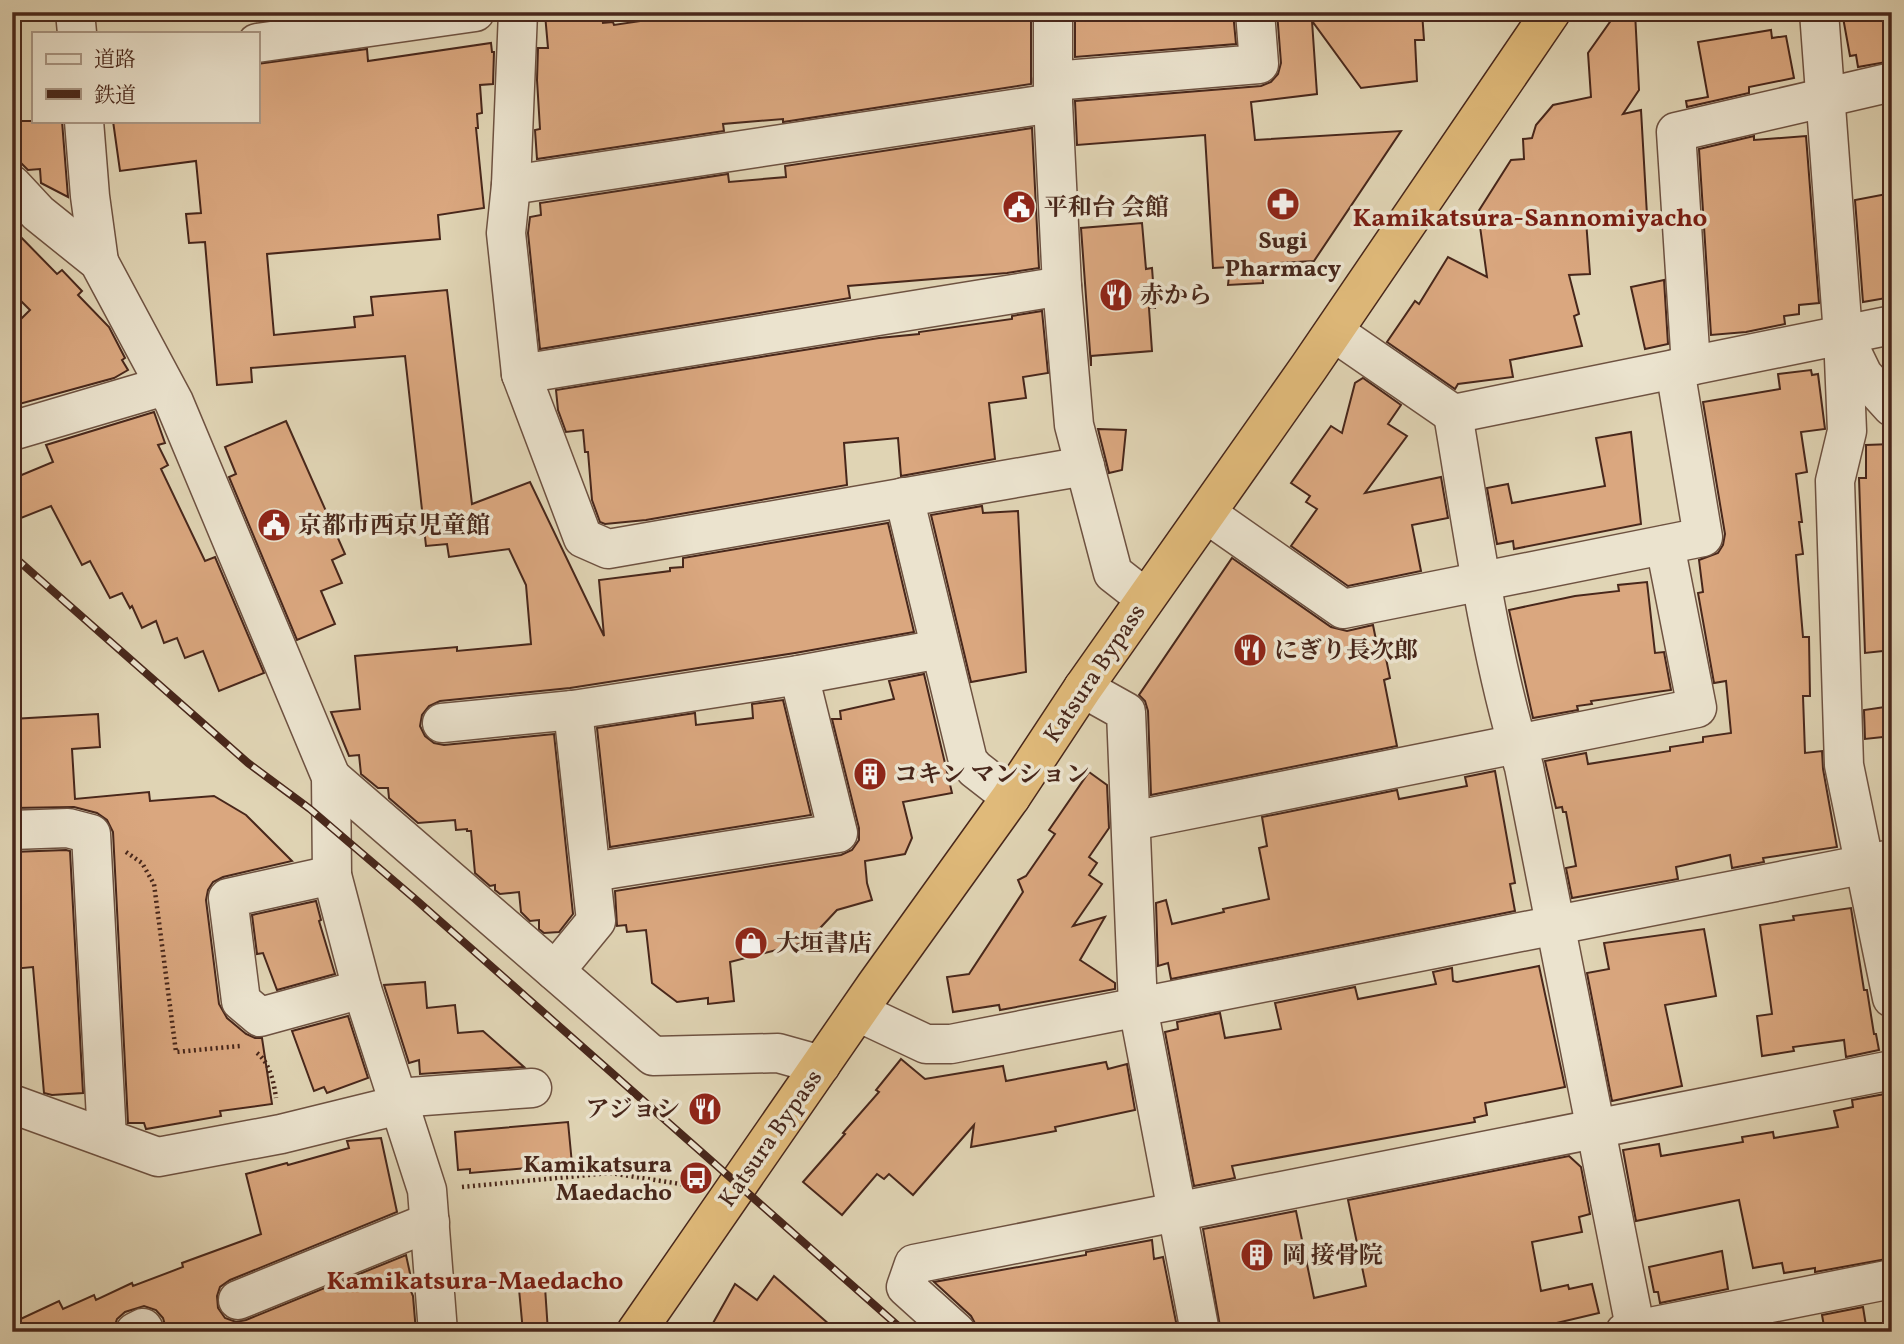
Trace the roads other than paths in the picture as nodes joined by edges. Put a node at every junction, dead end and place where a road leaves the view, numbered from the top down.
1 (75, 12) edge
2 (475, 12) edge
3 (518, 12) edge
4 (1053, 12) edge
5 (1255, 12) edge
6 (1551, 12) edge
7 (1819, 12) edge
8 (342, 22) edge
9 (77, 32) edge
10 (259, 43) edge
11 (1892, 82) edge
12 (1053, 92) junction
13 (1825, 97) junction
14 (84, 122) edge
15 (12, 185) edge
16 (511, 185) junction
17 (99, 262) junction
18 (1062, 286) junction
19 (1892, 326) edge
20 (1334, 332) junction
21 (1843, 335) junction
22 (1683, 368) junction
23 (521, 374) junction
24 (164, 386) junction
25 (1892, 407) edge
26 (1453, 414) junction
27 (12, 428) edge
28 (1085, 466) junction
29 (904, 496) junction
30 (1207, 514) junction
31 (1665, 545) junction
32 (1481, 582) junction
33 (1145, 598) junction
34 (940, 649) junction
35 (799, 675) junction
36 (1083, 688) junction
37 (573, 710) junction
38 (442, 723) dead end
39 (1517, 743) junction
40 (331, 777) junction
41 (1011, 797) junction
42 (1132, 821) junction
43 (12, 830) edge
44 (1878, 862) edge
45 (592, 872) junction
46 (332, 875) junction
47 (1556, 925) junction
48 (555, 971) junction
49 (362, 989) junction
50 (1892, 998) edge
51 (1138, 1007) junction
52 (858, 1012) junction
53 (821, 1065) junction
54 (1892, 1070) edge
55 (532, 1088) dead end
56 (398, 1101) junction
57 (12, 1104) edge
58 (1596, 1127) junction
59 (107, 1138) junction
60 (428, 1206) junction
61 (1175, 1211) junction
62 (1892, 1279) edge
63 (238, 1300) dead end
64 (1632, 1331) edge
65 (135, 1332) edge
66 (145, 1332) edge
67 (438, 1332) edge
68 (636, 1332) edge
69 (956, 1332) edge
70 (1200, 1332) edge

1 - 9 street
2 - 8 street
3 - 16 street
4 - 12 street
5 - 12 street
6 - 20 highway, Katsura Bypass
7 - 13 street
8 - 10 street
11 - 13 street
12 - 16 street
12 - 18 street
13 - 21 street
13 - 22 street
14 - 17 street
15 - 17 street
16 - 23 street
17 - 24 street
18 - 23 street
18 - 28 street
19 - 21 street
20 - 26 street
20 - 30 highway, Katsura Bypass
21 - 22 street
21 - 25 street
21 - 44 street
22 - 26 street
22 - 31 street
23 - 29 street
24 - 27 street
24 - 40 street
26 - 32 street
28 - 29 street
28 - 33 street
29 - 34 street
30 - 32 street
30 - 33 highway, Katsura Bypass
31 - 32 street
31 - 39 street
32 - 39 street
33 - 36 highway, Katsura Bypass
34 - 35 street
34 - 41 street
35 - 37 street
35 - 45 street
36 - 41 highway, Katsura Bypass
36 - 42 street
37 - 38 street
37 - 45 street
39 - 42 street
39 - 47 street
40 - 46 street
40 - 48 street
41 - 52 highway, Katsura Bypass
42 - 51 street
43 - 59 street
44 - 47 street
44 - 50 street
45 - 48 street
46 - 49 street
46 - 49 street
47 - 51 street
47 - 58 street
48 - 53 street
49 - 56 street
51 - 52 street
51 - 61 street
52 - 53 highway, Katsura Bypass
53 - 68 highway, Katsura Bypass
54 - 58 street
55 - 56 street
56 - 59 street
56 - 60 street
57 - 59 street
58 - 61 street
58 - 64 street
60 - 63 street
60 - 67 street
61 - 69 street
61 - 70 street
62 - 64 street
65 - 66 street

